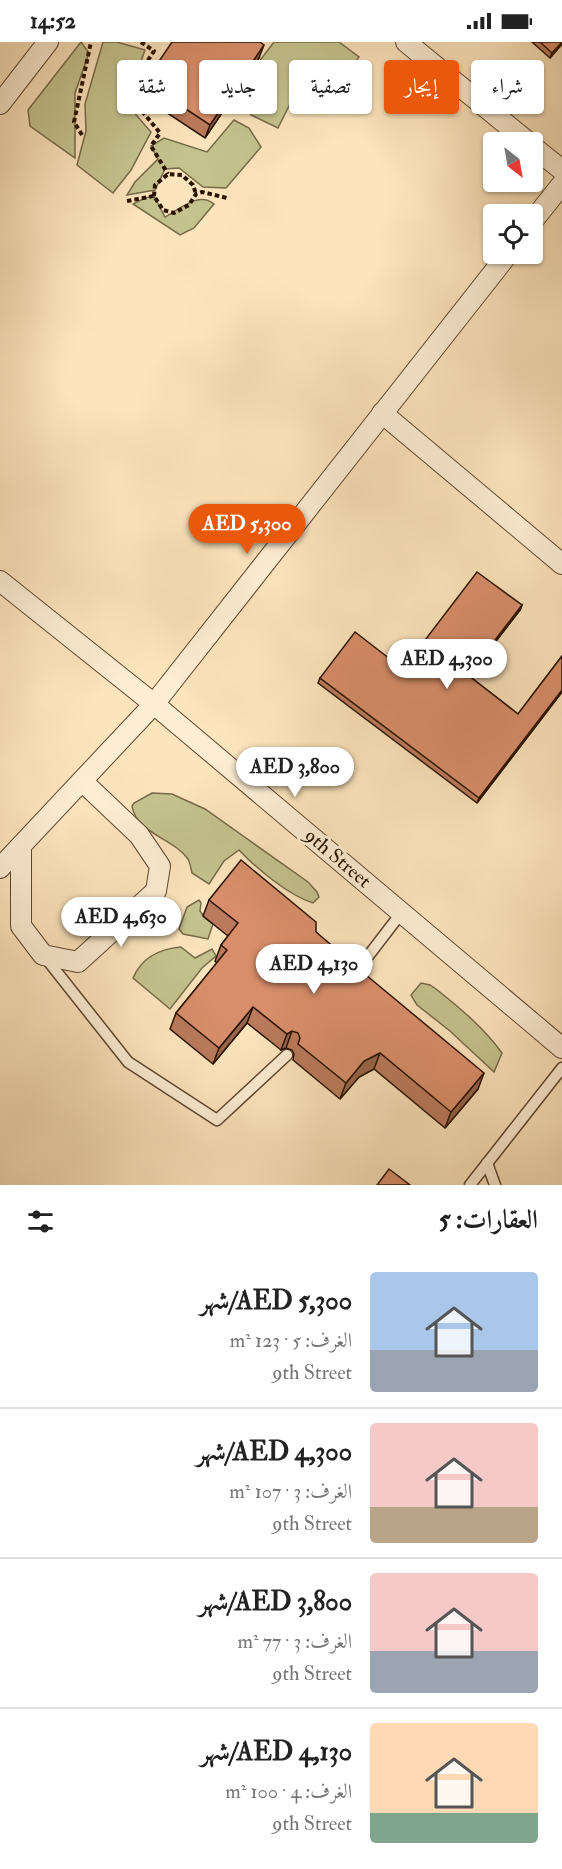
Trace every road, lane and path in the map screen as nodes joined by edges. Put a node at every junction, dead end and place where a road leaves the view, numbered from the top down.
1 (48, 42) edge
2 (91, 42) edge
3 (141, 42) edge
4 (406, 42) edge
5 (0, 104) edge
6 (516, 132) edge
7 (82, 135) dead end
8 (543, 155) edge
9 (562, 170) edge
10 (168, 174) junction
11 (562, 184) edge
12 (196, 194) junction
13 (153, 196) junction
14 (227, 198) dead end
15 (127, 201) dead end
16 (543, 208) edge
17 (499, 264) edge
18 (382, 414) junction
19 (562, 564) edge
20 (0, 580) edge
21 (154, 704) junction
22 (82, 781) junction
23 (21, 846) junction
24 (0, 868) edge
25 (402, 912) junction
26 (43, 955) junction
27 (349, 981) edge
28 (562, 1048) edge
29 (287, 1055) edge
30 (562, 1068) edge
31 (488, 1163) junction
32 (470, 1185) edge
33 (495, 1185) edge

1 - 5 street
2 - 7 path
3 - 10 path
4 - 6 street
8 - 9 street
10 - 12 path
10 - 13 path
11 - 16 street
12 - 13 path
12 - 14 path
13 - 15 path
17 - 18 street
18 - 19 street
18 - 21 street
20 - 21 street, 9th Street
21 - 22 street
21 - 25 street, 9th Street
22 - 23 street
22 - 26 street
23 - 24 street
23 - 26 street
25 - 27 lane
25 - 28 street, 9th Street
26 - 29 lane
30 - 31 lane
31 - 32 lane
31 - 33 lane

